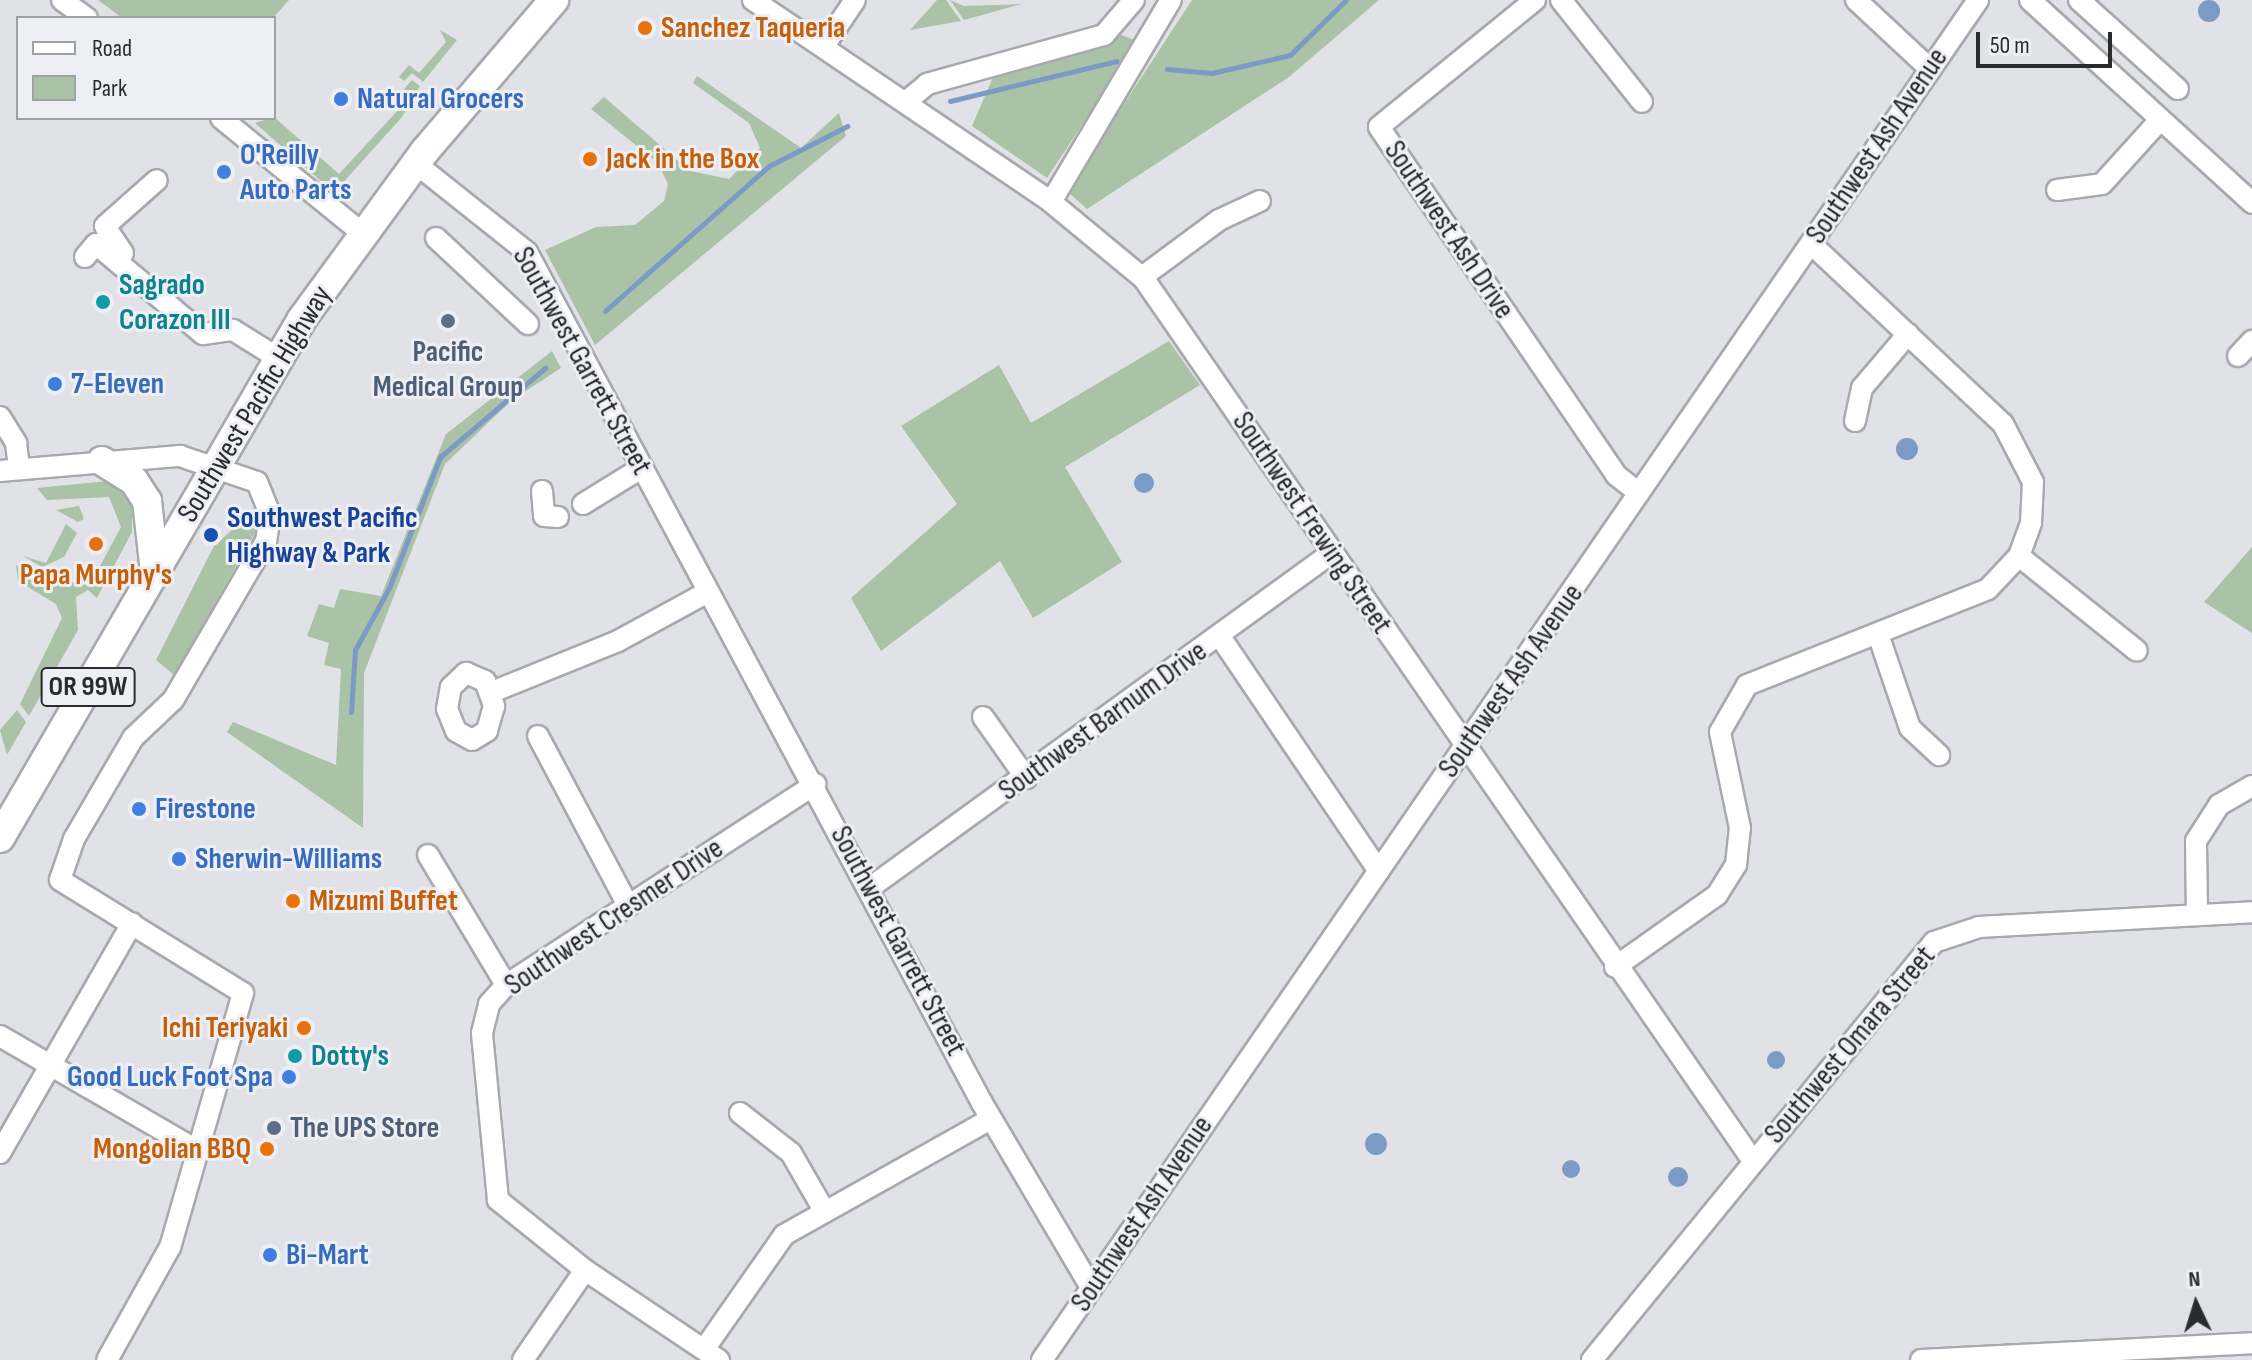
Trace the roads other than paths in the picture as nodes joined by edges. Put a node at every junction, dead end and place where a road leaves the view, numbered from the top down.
1 (62, 0) edge
2 (554, 0) edge
3 (753, 0) edge
4 (855, 0) edge
5 (1134, 0) edge
6 (1171, 0) edge
7 (1535, 0) edge
8 (1561, 0) edge
9 (1856, 0) edge
10 (1978, 0) edge
11 (2030, 0) edge
12 (2079, 0) edge
13 (84, 16) edge
14 (824, 46) junction
15 (1929, 68) junction
16 (2178, 89) dead end
17 (907, 101) junction
18 (1642, 102) dead end
19 (223, 120) edge
20 (2160, 120) junction
21 (415, 163) junction
22 (157, 180) dead end
23 (2057, 190) dead end
24 (1260, 201) dead end
25 (1051, 202) junction
26 (2252, 203) edge
27 (363, 234) junction
28 (436, 238) dead end
29 (1811, 244) junction
30 (1142, 277) junction
31 (528, 324) dead end
32 (1908, 334) junction
33 (278, 358) junction
34 (0, 417) edge
35 (1855, 421) dead end
36 (102, 461) junction
37 (214, 466) junction
38 (643, 467) junction
39 (10, 470) edge
40 (542, 491) dead end
41 (1639, 493) junction
42 (583, 504) dead end
43 (558, 517) dead end
44 (1333, 552) junction
45 (2019, 556) junction
46 (155, 572) junction
47 (708, 592) junction
48 (1878, 634) junction
49 (1219, 635) junction
50 (2137, 651) dead end
51 (492, 692) dead end
52 (983, 717) dead end
53 (538, 736) dead end
54 (1464, 749) junction
55 (1939, 755) dead end
56 (1026, 778) junction
57 (815, 784) junction
58 (2252, 786) edge
59 (0, 838) edge
60 (428, 855) dead end
61 (1379, 871) junction
62 (871, 887) junction
63 (628, 905) junction
64 (2252, 912) edge
65 (2197, 915) junction
66 (132, 923) junction
67 (1615, 967) junction
68 (506, 985) junction
69 (0, 1036) edge
70 (51, 1065) junction
71 (740, 1113) dead end
72 (991, 1119) junction
73 (198, 1151) junction
74 (0, 1153) edge
75 (1753, 1161) junction
76 (825, 1212) junction
77 (585, 1270) junction
78 (1091, 1287) junction
79 (2252, 1343) edge
80 (712, 1354) edge
81 (1596, 1359) edge
82 (107, 1360) edge
83 (523, 1360) edge
84 (1042, 1360) edge
85 (1921, 1360) edge

1 - 13 street
2 - 21 highway, Southwest Pacific Highway / OR 99W
3 - 14 street, Southwest Frewing Street
4 - 14 street
5 - 17 street
6 - 25 street
7 - 41 street, Southwest Ash Drive
8 - 18 street
9 - 15 street
10 - 15 street, Southwest Ash Avenue
11 - 20 street
12 - 16 street
14 - 17 street, Southwest Frewing Street
15 - 29 street, Southwest Ash Avenue
17 - 25 street, Southwest Frewing Street
19 - 27 street
20 - 23 street
20 - 26 street
21 - 27 highway, Southwest Pacific Highway / OR 99W
21 - 38 street, Southwest Garrett Street
22 - 33 street
24 - 30 street
25 - 30 street, Southwest Frewing Street
27 - 33 highway, Southwest Pacific Highway / OR 99W
28 - 31 street
29 - 32 street
29 - 41 street, Southwest Ash Avenue
30 - 44 street, Southwest Frewing Street
32 - 35 street
32 - 45 street
33 - 37 highway, Southwest Pacific Highway / OR 99W
34 - 39 street
36 - 37 street
36 - 39 street
36 - 46 highway
37 - 46 highway, Southwest Pacific Highway / OR 99W
37 - 66 street
38 - 42 street
38 - 47 street, Southwest Garrett Street
40 - 43 street
41 - 54 street, Southwest Ash Avenue
44 - 49 street, Southwest Barnum Drive
44 - 54 street, Southwest Frewing Street
45 - 48 street
45 - 50 street
46 - 59 highway, Southwest Pacific Highway / OR 99W
47 - 51 street
47 - 57 street, Southwest Garrett Street
48 - 55 street
48 - 67 street
49 - 56 street, Southwest Barnum Drive
49 - 61 street
52 - 56 street
53 - 63 street
54 - 61 street, Southwest Ash Avenue
54 - 67 street, Southwest Frewing Street
56 - 62 street, Southwest Barnum Drive
57 - 62 street, Southwest Garrett Street
57 - 63 street, Southwest Cresmer Drive
58 - 65 street
60 - 68 street
61 - 78 street, Southwest Ash Avenue
62 - 72 street, Southwest Garrett Street
63 - 68 street, Southwest Cresmer Drive
64 - 65 street, Southwest Omara Street
65 - 75 street, Southwest Omara Street
66 - 70 street
66 - 73 street
67 - 75 street, Southwest Frewing Street
68 - 77 street, Southwest Cresmer Drive
69 - 70 street
70 - 73 street
70 - 74 street
71 - 76 street
72 - 76 street
72 - 78 street, Southwest Garrett Street
73 - 82 street
75 - 81 street, Southwest Omara Street
76 - 80 street
77 - 80 street, Southwest Cresmer Drive
77 - 83 street
78 - 84 street, Southwest Ash Avenue
79 - 85 street

